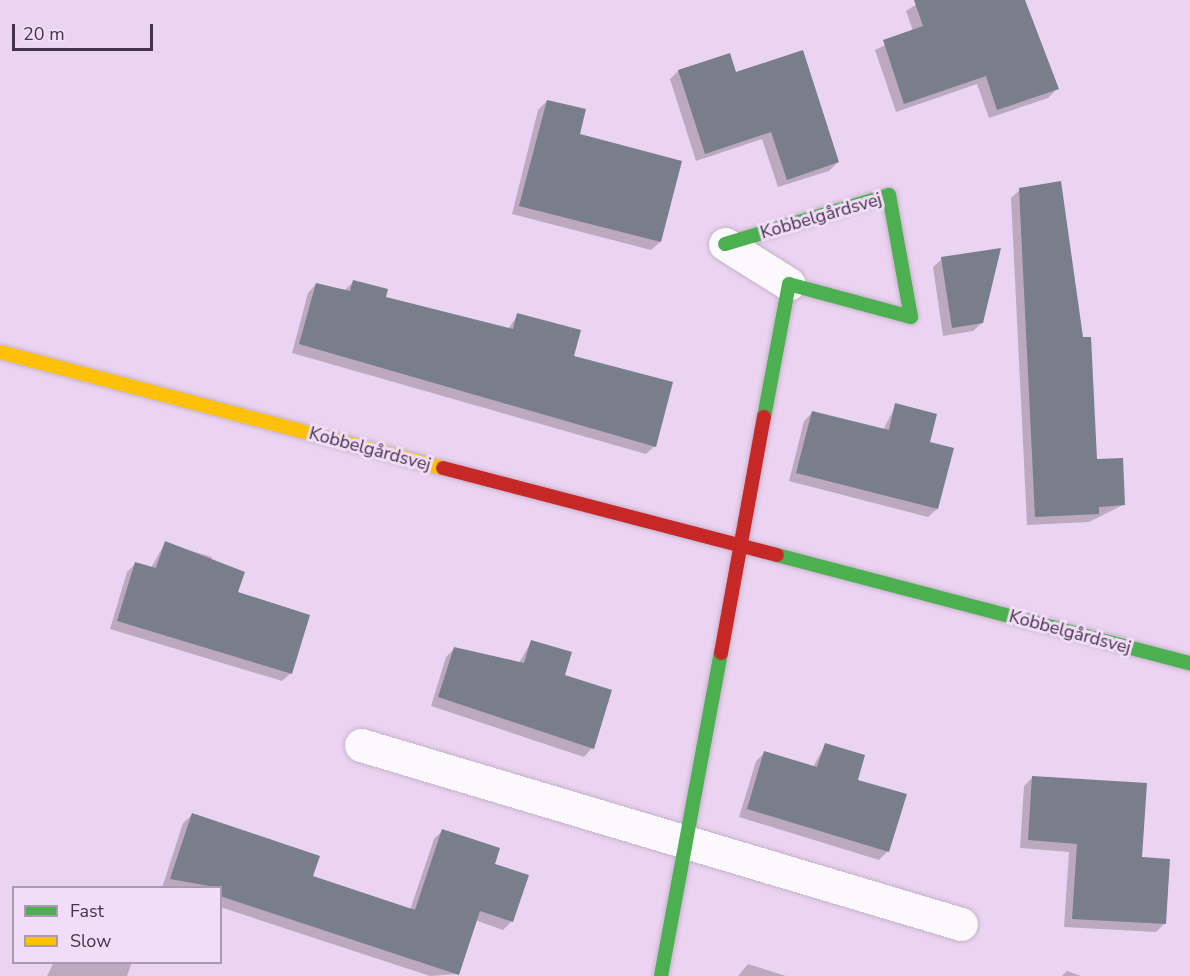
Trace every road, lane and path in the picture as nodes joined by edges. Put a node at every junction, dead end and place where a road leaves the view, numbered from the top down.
1 (725, 244) joint
2 (789, 284) junction
3 (0, 352) edge
4 (741, 546) junction
5 (1190, 663) edge
6 (361, 745) dead end
7 (686, 841) junction
8 (961, 924) dead end
9 (661, 976) edge

1 - 2 street, Kobbelgårdsvej
1 - 2 street, Kobbelgårdsvej
2 - 4 street
3 - 4 street, Kobbelgårdsvej
4 - 5 street, Kobbelgårdsvej
4 - 7 street
6 - 7 street
7 - 8 street
7 - 9 street

